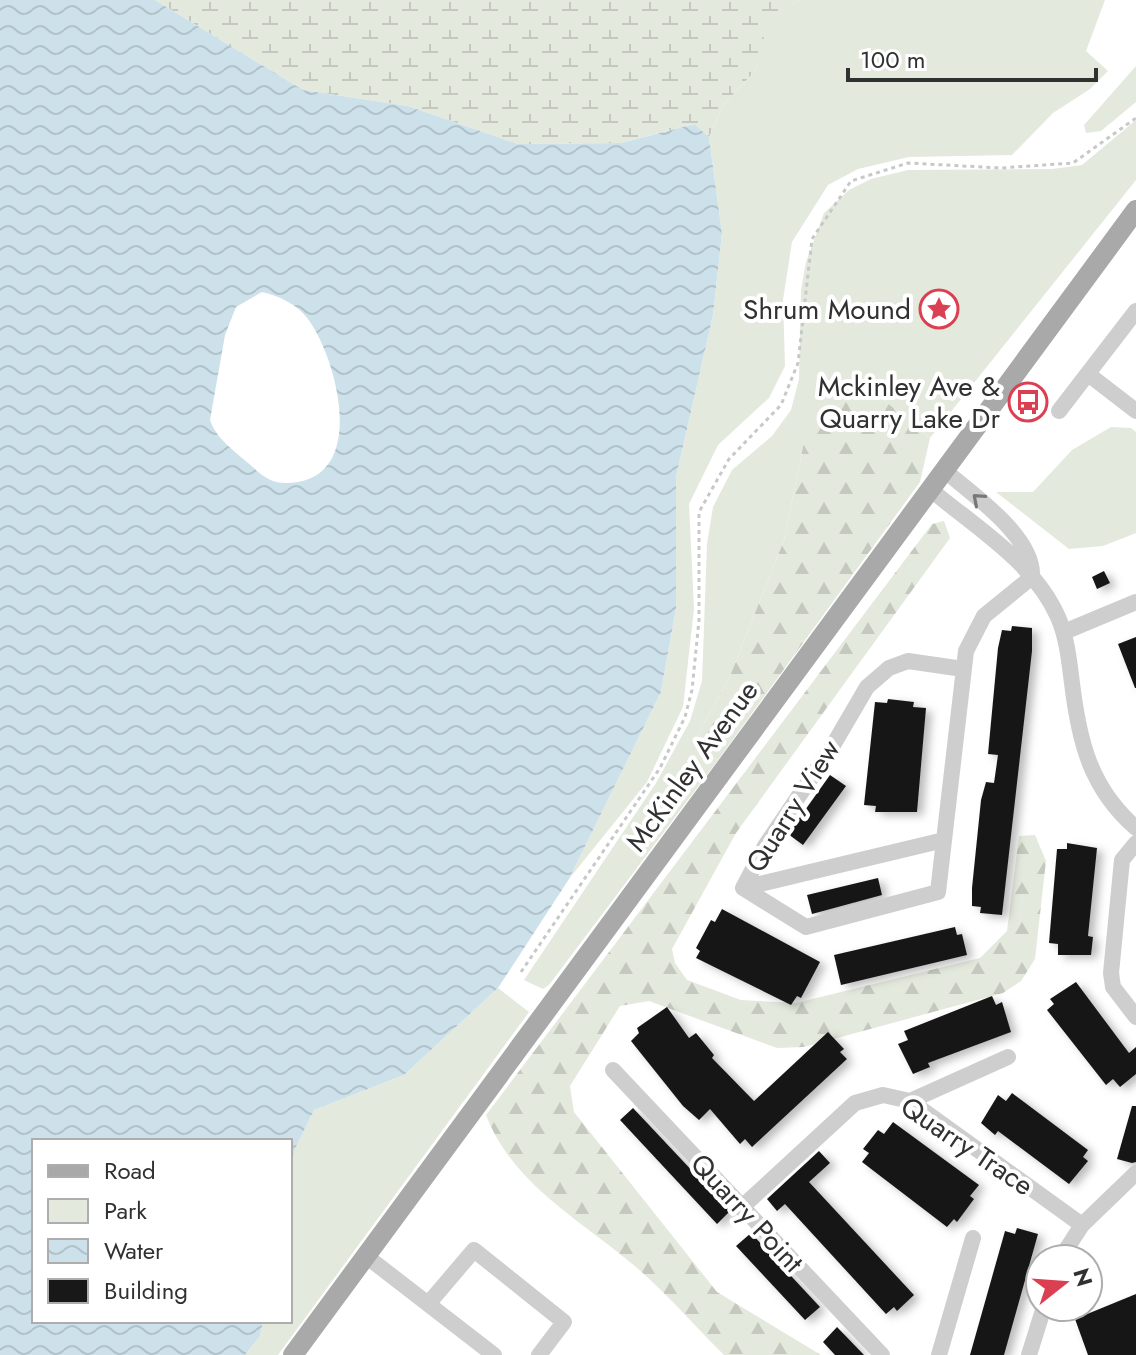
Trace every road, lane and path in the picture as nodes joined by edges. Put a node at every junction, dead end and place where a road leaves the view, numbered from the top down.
1 (1136, 118) edge
2 (1136, 210) edge
3 (1136, 311) edge
4 (1088, 374) junction
5 (1059, 411) dead end
6 (1136, 411) edge
7 (944, 470) junction
8 (930, 489) junction
9 (1011, 530) junction
10 (997, 544) junction
11 (1032, 577) junction
12 (1136, 602) edge
13 (1064, 632) junction
14 (963, 669) junction
15 (1136, 828) edge
16 (944, 840) junction
17 (1136, 843) edge
18 (743, 888) junction
19 (521, 972) dead end
20 (1136, 1017) edge
21 (1008, 1057) dead end
22 (613, 1070) dead end
23 (910, 1101) junction
24 (1136, 1173) edge
25 (741, 1208) junction
26 (1082, 1225) junction
27 (973, 1238) dead end
28 (1070, 1243) edge
29 (366, 1256) junction
30 (428, 1304) junction
31 (1039, 1323) edge
32 (295, 1354) edge
33 (494, 1355) edge
34 (539, 1355) edge
35 (882, 1355) edge
36 (939, 1355) edge
37 (1029, 1355) edge

1 - 19 path
2 - 7 main road, McKinley Avenue
3 - 4 street
4 - 5 street
4 - 6 street
7 - 8 main road, McKinley Avenue
9 -> 7 street
8 - 10 street
8 - 29 main road, McKinley Avenue
9 - 10 street
9 - 11 street
10 - 11 street
11 - 13 street
11 - 14 street, Quarry View
12 - 13 street
13 - 15 street
14 - 16 street, Quarry View
14 - 18 street, Quarry View
16 - 18 street
16 - 18 street, Quarry View
17 - 20 street
21 - 23 street
22 - 25 street, Quarry Point
23 - 25 street, Quarry Trace
23 - 26 street, Quarry Trace
24 - 26 street
25 - 35 street, Quarry Point
26 - 28 street
27 - 36 street
29 - 30 street
29 - 32 main road, McKinley Avenue
30 - 33 street
30 - 34 street
31 - 37 street

